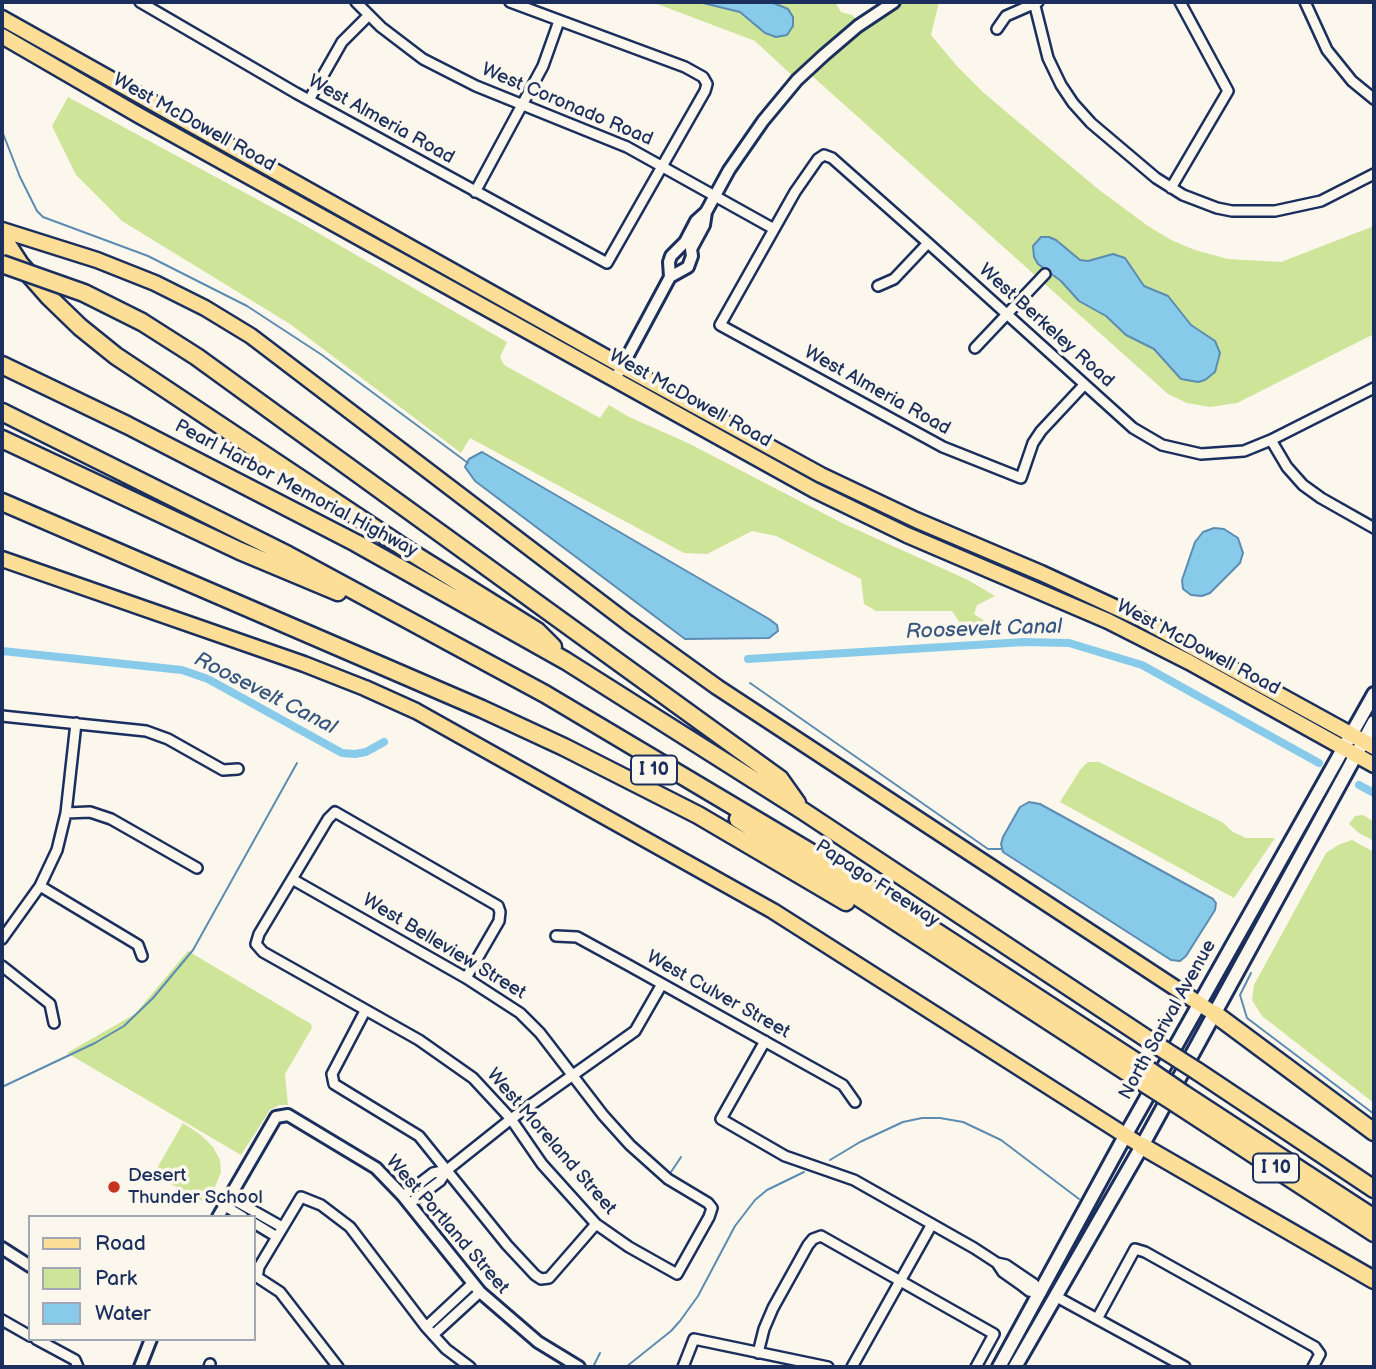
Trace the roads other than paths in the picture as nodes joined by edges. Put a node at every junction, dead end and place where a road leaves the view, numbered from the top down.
1 (140, 2) edge
2 (356, 2) edge
3 (510, 2) edge
4 (894, 2) edge
5 (1036, 2) edge
6 (1180, 2) edge
7 (1305, 2) edge
8 (369, 15) junction
9 (2, 19) edge
10 (559, 21) junction
11 (997, 29) dead end
12 (2, 36) edge
13 (1374, 99) edge
14 (309, 100) junction
15 (522, 106) junction
16 (663, 166) junction
17 (1374, 174) edge
18 (1171, 188) junction
19 (475, 192) junction
20 (715, 197) junction
21 (774, 229) junction
22 (2, 230) edge
23 (2, 236) edge
24 (928, 243) junction
25 (2, 264) edge
26 (1045, 274) dead end
27 (878, 286) dead end
28 (1006, 314) junction
29 (975, 348) dead end
30 (2, 365) edge
31 (618, 373) junction
32 (1084, 384) junction
33 (1373, 391) edge
34 (2, 412) edge
35 (2, 424) edge
36 (2, 439) edge
37 (1271, 440) junction
38 (2, 502) edge
39 (1374, 528) edge
40 (2, 559) edge
41 (343, 594) junction
42 (566, 661) junction
43 (1374, 694) edge
44 (2, 716) edge
45 (1374, 722) edge
46 (76, 723) junction
47 (1363, 740) edge
48 (1350, 752) junction
49 (1374, 765) edge
50 (238, 768) dead end
51 (1331, 786) junction
52 (803, 811) junction
53 (66, 813) junction
54 (198, 868) dead end
55 (292, 879) junction
56 (40, 886) junction
57 (556, 936) dead end
58 (2, 939) edge
59 (142, 956) dead end
60 (956, 959) junction
61 (2, 966) edge
62 (466, 978) junction
63 (662, 984) junction
64 (1199, 1002) junction
65 (365, 1011) junction
66 (1215, 1014) junction
67 (54, 1023) dead end
68 (765, 1041) junction
69 (572, 1075) junction
70 (1146, 1076) junction
71 (1181, 1099) junction
72 (855, 1101) dead end
73 (511, 1119) junction
74 (1374, 1132) edge
75 (1125, 1136) junction
76 (1142, 1146) junction
77 (447, 1170) junction
78 (1374, 1189) edge
79 (406, 1200) junction
80 (227, 1202) junction
81 (219, 1215) edge
82 (241, 1215) edge
83 (256, 1215) edge
84 (256, 1215) edge
85 (1374, 1218) edge
86 (256, 1224) edge
87 (596, 1224) junction
88 (932, 1224) junction
89 (282, 1227) junction
90 (1374, 1233) edge
91 (276, 1237) junction
92 (2, 1248) edge
93 (1063, 1251) junction
94 (28, 1265) edge
95 (677, 1275) joint
96 (899, 1280) junction
97 (1374, 1280) edge
98 (476, 1288) junction
99 (1041, 1293) junction
100 (1055, 1296) junction
101 (1097, 1319) junction
102 (2, 1320) edge
103 (430, 1331) junction
104 (28, 1335) edge
105 (40, 1341) edge
106 (149, 1341) edge
107 (758, 1353) junction
108 (78, 1367) edge
109 (140, 1367) edge
110 (338, 1367) edge
111 (470, 1367) edge
112 (579, 1367) edge
113 (684, 1367) edge
114 (828, 1367) edge
115 (852, 1367) edge
116 (976, 1367) edge
117 (999, 1367) edge
118 (1015, 1367) edge
119 (1185, 1367) edge
120 (1313, 1367) edge

1 - 14 street, West Almeria Road
2 - 8 street, West Coronado Road
3 - 10 street
4 - 20 street
5 - 11 street
5 - 18 street
6 - 18 street
7 - 13 street
8 - 14 street
8 - 15 street, West Coronado Road
9 - 31 main road, West McDowell Road
10 - 15 street
10 - 16 street
12 - 31 main road, West McDowell Road
14 - 19 street, West Almeria Road
15 - 16 street, West Coronado Road
15 - 19 street
16 - 19 street, West Almeria Road
16 - 20 street, West Coronado Road
17 - 18 street
20 - 21 street, West Coronado Road
20 - 31 street
21 - 24 street, West Berkeley Road
21 - 32 street, West Almeria Road
22 - 64 main road
23 - 42 highway
24 - 27 street
24 - 28 street, West Berkeley Road
25 - 52 highway, bridge
26 - 28 street
28 - 29 street
28 - 32 street, West Berkeley Road
30 - 42 highway, Pearl Harbor Memorial Highway / I 10
31 - 47 main road, West McDowell Road
31 - 48 main road, West McDowell Road
32 - 37 street, West Berkeley Road
33 - 37 street, West Berkeley Road
34 - 70 highway
35 - 41 highway, I 10
36 - 41 highway
37 - 39 street
38 - 60 highway
40 - 75 main road
41 - 60 highway, Papago Freeway / I 10
42 - 52 highway, Papago Freeway / I 10
43 - 47 main road, North Sarival Avenue
44 - 46 street
45 - 47 main road, North Sarival Avenue
46 - 50 street
46 - 53 street
47 - 48 main road, North Sarival Avenue
48 - 49 main road, West McDowell Road
48 - 51 main road, North Sarival Avenue
51 - 64 main road, North Sarival Avenue
51 - 66 main road, North Sarival Avenue
52 - 78 highway, Papago Freeway / I 10, bridge
53 - 54 street
53 - 56 street
55 - 62 street, West Belleview Street
55 - 62 street
55 - 65 street, West Moreland Street
56 - 58 street
56 - 59 street
57 - 63 street, West Culver Street
60 - 70 highway, Papago Freeway / I 10
61 - 67 street
62 - 69 street, West Belleview Street
63 - 68 street, West Culver Street
63 - 69 street
64 - 66 main road
64 - 75 main road, North Sarival Avenue
65 - 73 street, West Moreland Street
65 - 77 street
66 - 74 highway
66 - 76 main road, North Sarival Avenue
68 - 72 street, West Culver Street
68 - 88 street
69 - 73 street
69 - 95 street, West Belleview Street
70 - 71 highway, Papago Freeway / I 10, bridge
71 - 85 highway
71 - 90 highway, Papago Freeway / I 10
73 - 77 street
73 - 87 street, West Moreland Street
75 - 76 main road
75 - 93 main road, North Sarival Avenue
76 - 97 highway
76 - 100 main road, North Sarival Avenue
77 - 79 street
77 - 87 street
79 - 80 street, West Portland Street
79 - 98 street, West Portland Street
80 - 81 street
80 - 82 street
80 - 84 street
83 - 89 street
86 - 91 street
87 - 95 street, West Moreland Street
88 - 96 street
88 - 99 street
89 - 91 street
89 - 103 street
91 - 110 street
92 - 94 street
93 - 99 main road, North Sarival Avenue
93 - 100 main road
96 - 107 street
96 - 115 street
96 - 116 street
98 - 103 street
98 - 112 street, West Portland Street
99 - 117 main road, North Sarival Avenue
99 - 118 main road
100 - 101 street
100 - 118 main road, North Sarival Avenue
101 - 119 street
101 - 120 street
102 - 104 street
103 - 111 street
105 - 108 street
106 - 109 street
107 - 113 street
107 - 114 street

